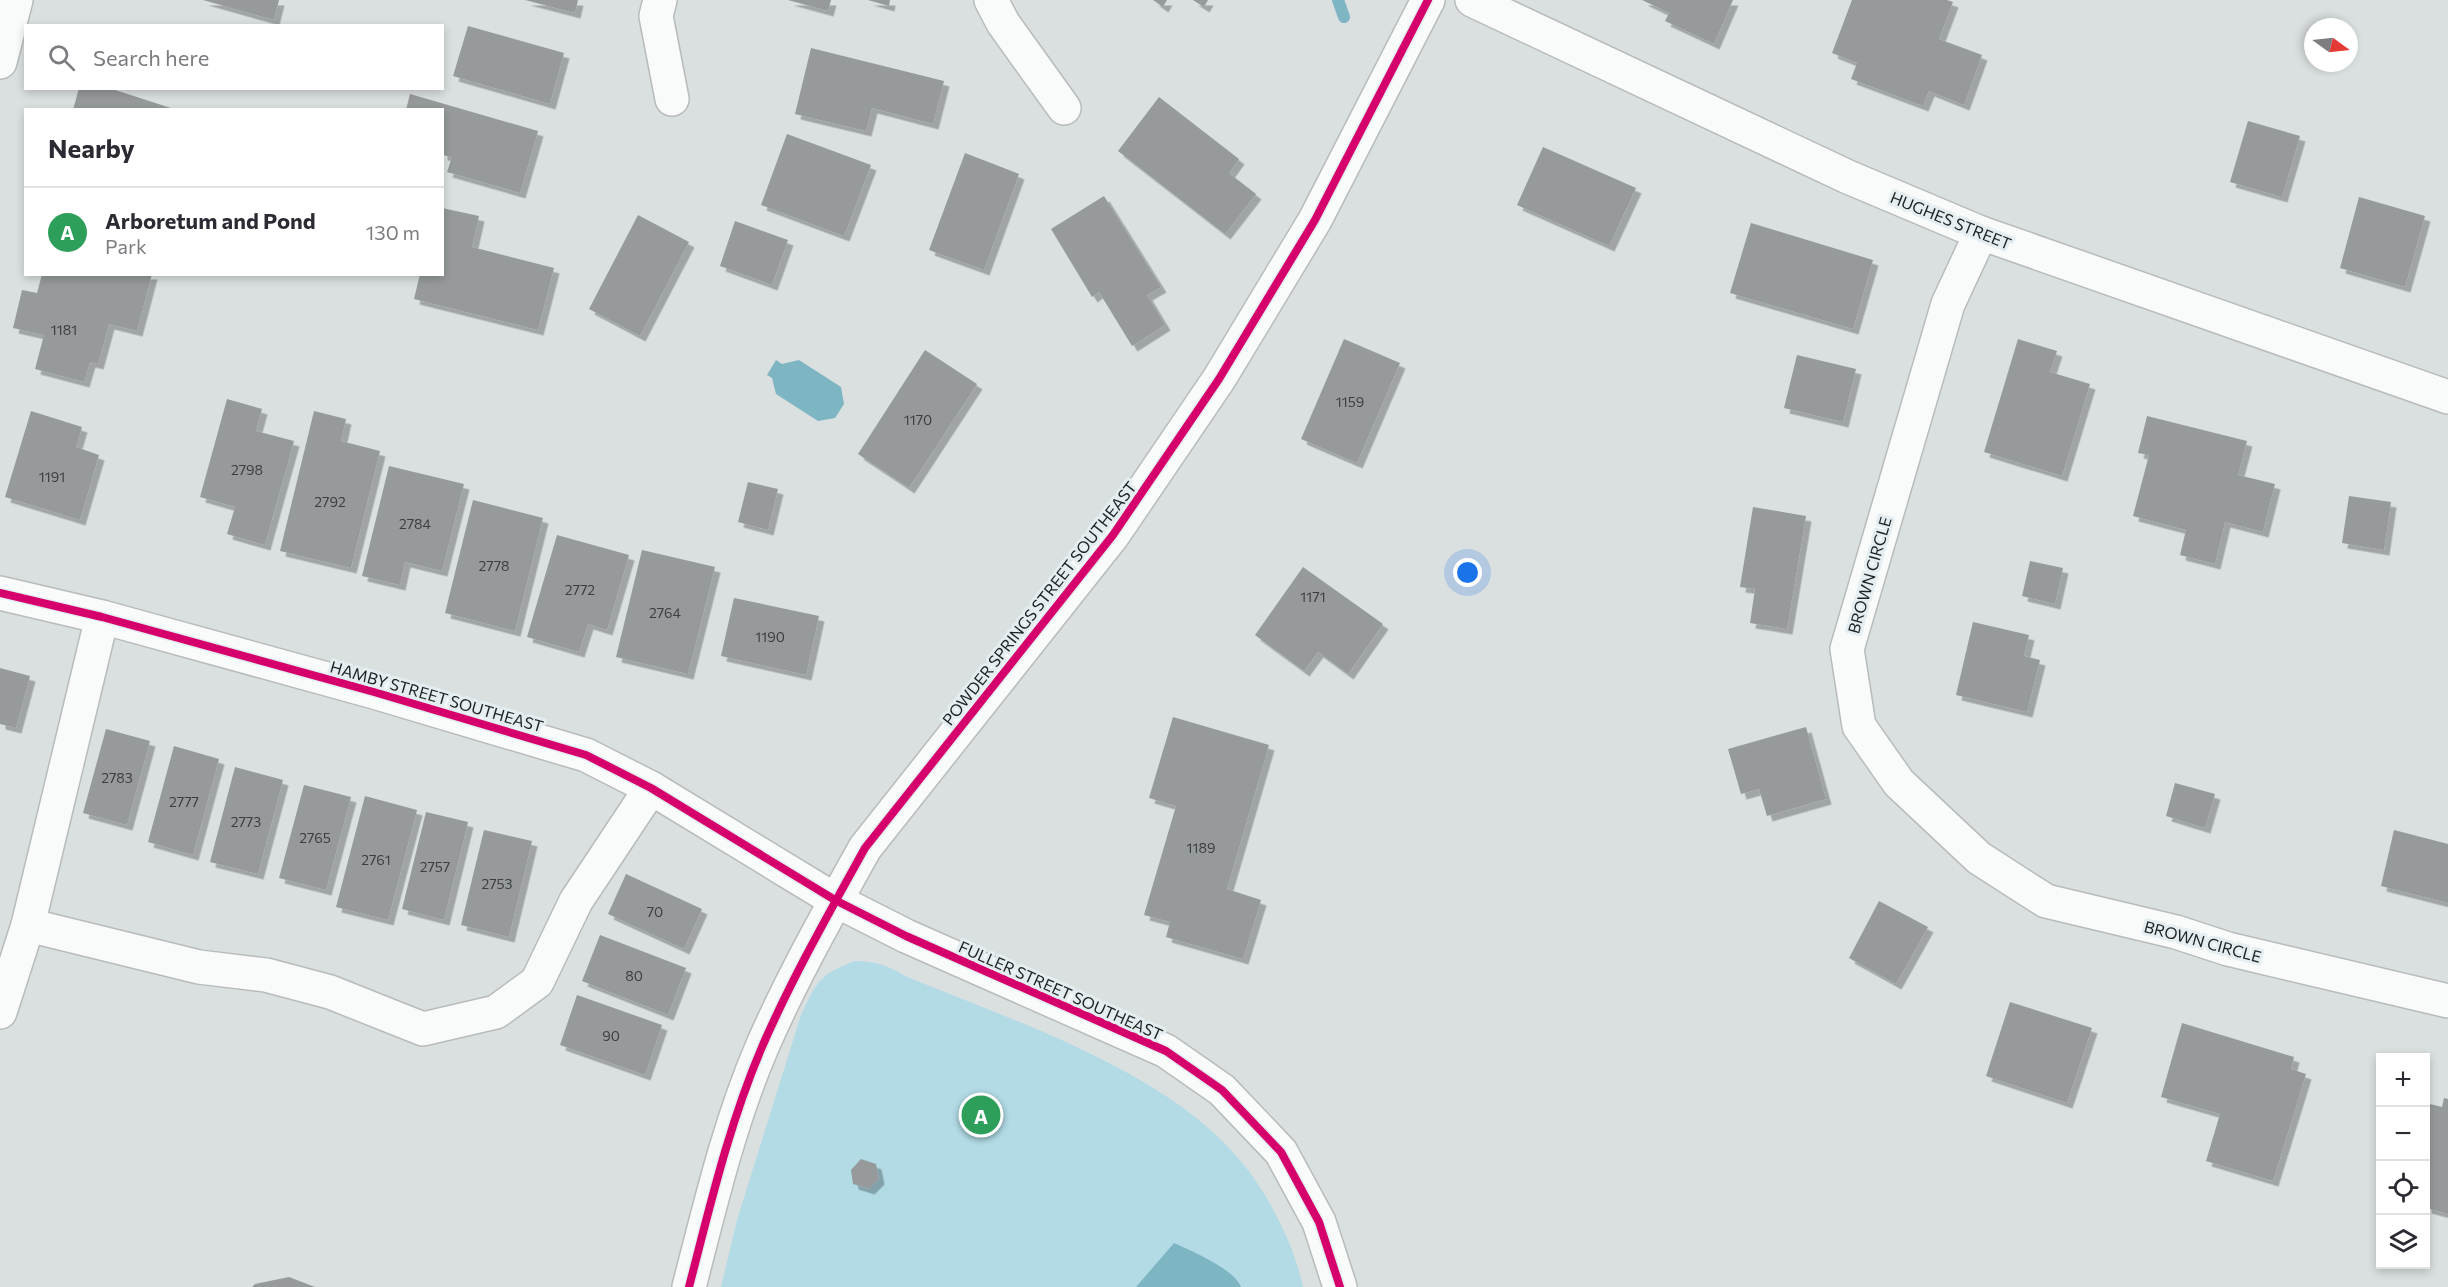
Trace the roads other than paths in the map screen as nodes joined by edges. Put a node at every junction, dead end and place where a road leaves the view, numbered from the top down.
1 (16, 0) edge
2 (660, 0) edge
3 (991, 0) edge
4 (1428, 0) edge
5 (1472, 0) edge
6 (0, 62) edge
7 (672, 99) dead end
8 (1064, 108) dead end
9 (1981, 234) junction
10 (2448, 397) edge
11 (0, 593) edge
12 (102, 617) junction
13 (651, 788) junction
14 (836, 900) junction
15 (28, 925) junction
16 (2448, 1001) edge
17 (0, 1012) edge
18 (688, 1287) edge
19 (1340, 1287) edge

1 - 6 street
2 - 7 street
3 - 8 street
4 - 14 street, POWDER SPRINGS STREET SOUTHEAST
5 - 9 street, HUGHES STREET
9 - 10 street, HUGHES STREET
9 - 16 street, BROWN CIRCLE
11 - 12 street, HAMBY STREET SOUTHEAST
12 - 13 street, HAMBY STREET SOUTHEAST
12 - 15 street
13 - 14 street, HAMBY STREET SOUTHEAST
13 - 15 street
14 - 18 street, POWDER SPRINGS STREET SOUTHEAST
14 - 19 street, FULLER STREET SOUTHEAST
15 - 17 street

